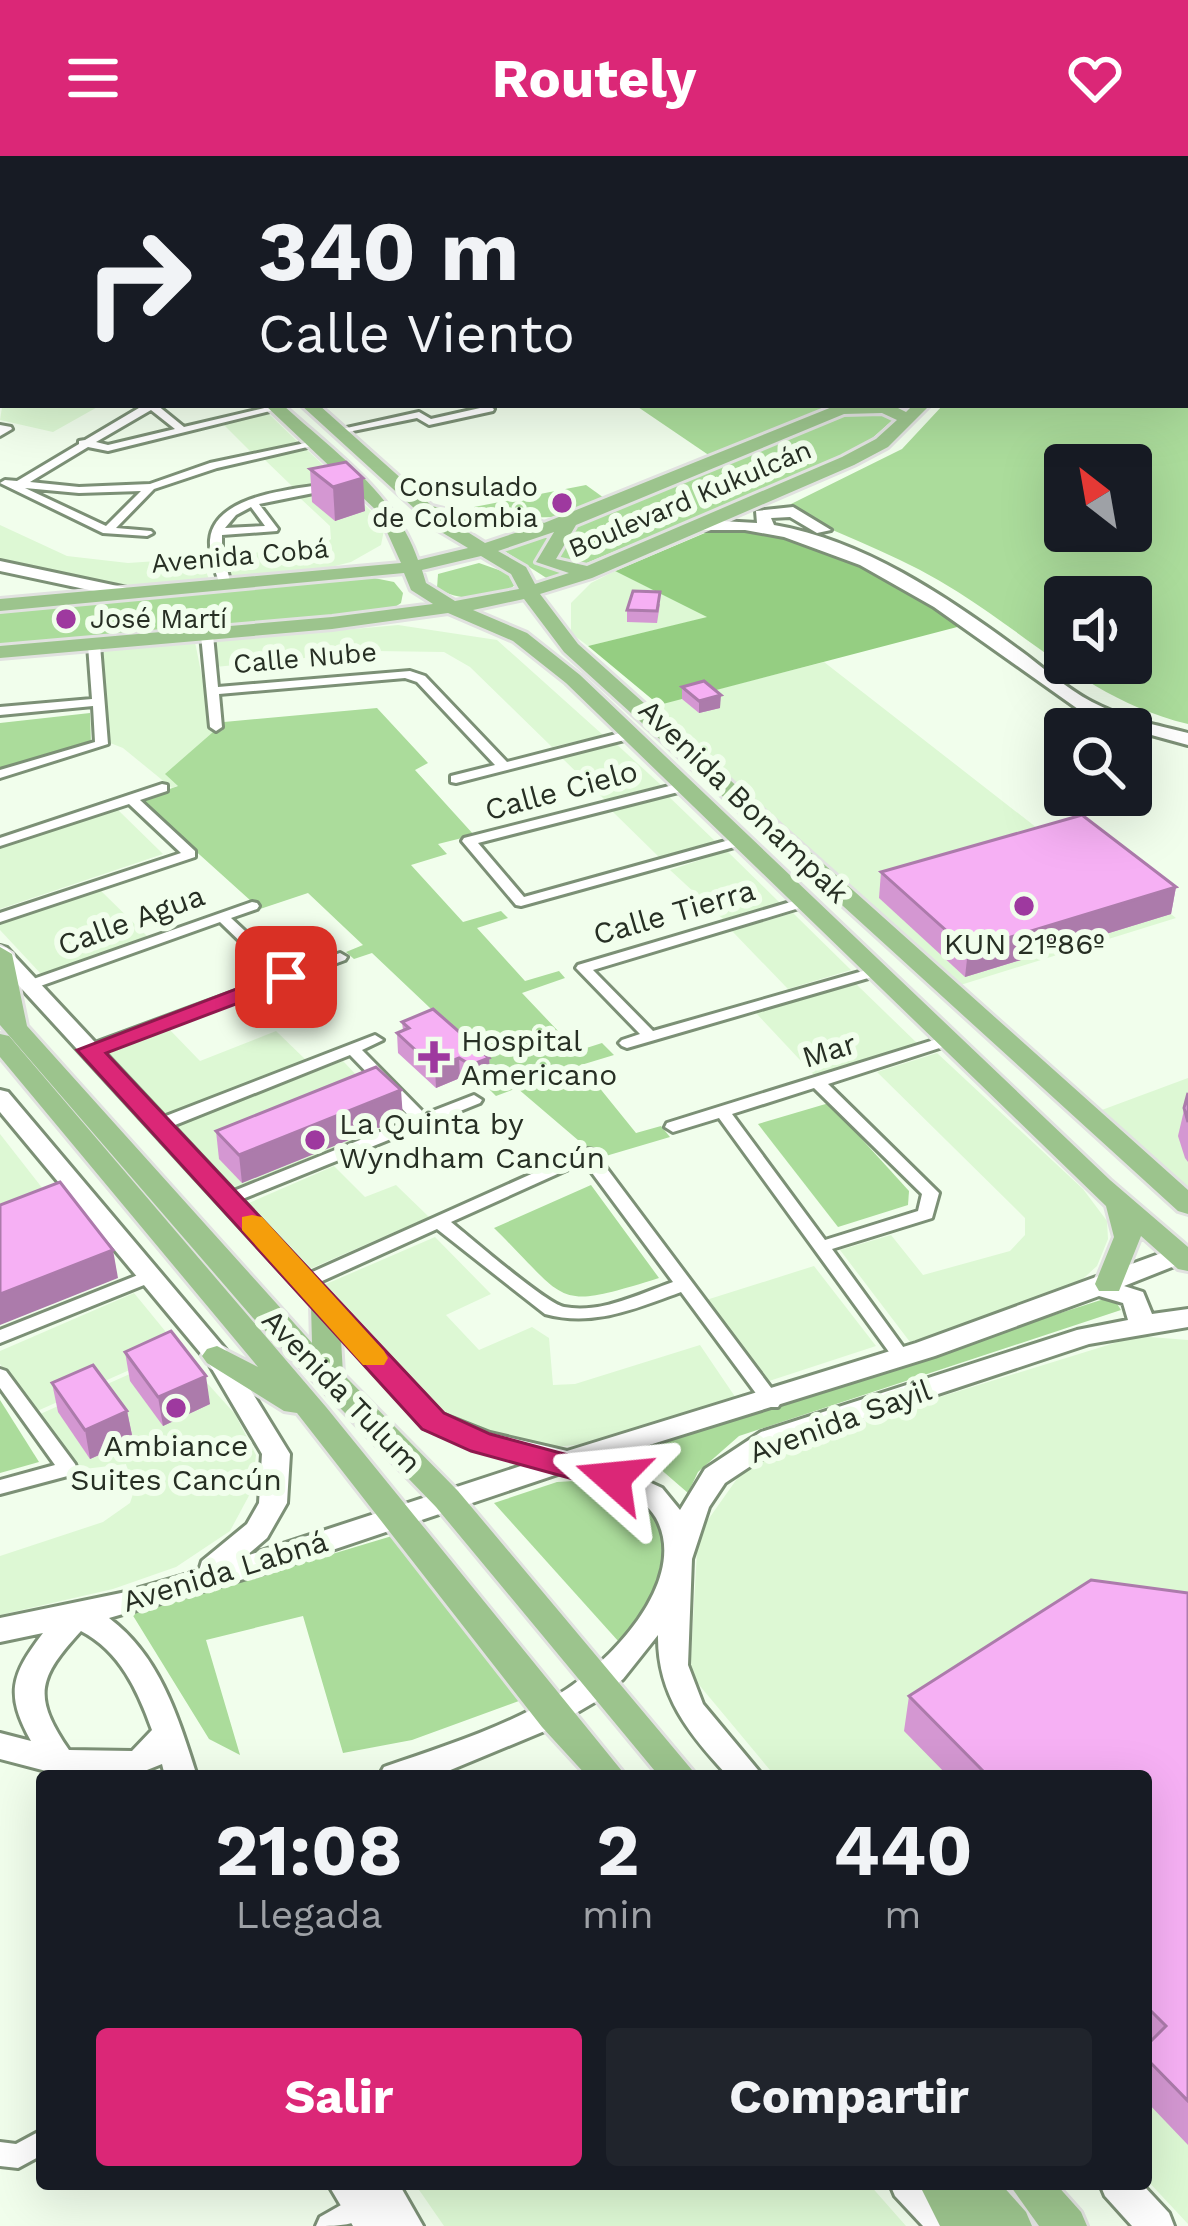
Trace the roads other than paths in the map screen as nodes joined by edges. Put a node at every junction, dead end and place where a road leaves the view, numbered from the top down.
1 (146, 408) edge
2 (155, 408) edge
3 (270, 408) edge
4 (276, 408) edge
5 (312, 408) edge
6 (411, 408) edge
7 (844, 408) edge
8 (886, 408) edge
9 (919, 408) edge
10 (489, 410) dead end
11 (419, 415) junction
12 (908, 419) junction
13 (180, 428) junction
14 (338, 431) junction
15 (83, 443) junction
16 (314, 445) junction
17 (805, 481) junction
18 (357, 482) junction
19 (19, 484) junction
20 (151, 487) junction
21 (420, 502) junction
22 (254, 504) junction
23 (793, 512) junction
24 (569, 521) junction
25 (703, 525) junction
26 (766, 525) junction
27 (444, 526) junction
28 (398, 528) junction
29 (106, 531) junction
30 (218, 532) junction
31 (147, 533) dead end
32 (483, 550) junction
33 (447, 560) junction
34 (503, 561) junction
35 (0, 566) edge
36 (369, 572) junction
37 (589, 572) junction
38 (412, 574) junction
39 (291, 579) junction
40 (225, 585) junction
41 (521, 589) junction
42 (130, 593) junction
43 (445, 604) junction
44 (0, 605) edge
45 (406, 616) junction
46 (346, 622) junction
47 (552, 630) junction
48 (207, 635) junction
49 (520, 637) junction
50 (94, 645) junction
51 (0, 652) edge
52 (585, 676) junction
53 (216, 691) junction
54 (99, 702) junction
55 (633, 704) junction
56 (0, 711) edge
57 (608, 711) junction
58 (216, 727) dead end
59 (1188, 730) edge
60 (632, 734) junction
61 (1188, 740) edge
62 (505, 766) junction
63 (0, 774) edge
64 (456, 779) dead end
65 (685, 786) junction
66 (162, 788) dead end
67 (131, 799) junction
68 (740, 841) junction
69 (0, 842) edge
70 (804, 902) junction
71 (252, 906) dead end
72 (220, 916) junction
73 (0, 918) edge
74 (0, 953) edge
75 (340, 957) dead end
76 (877, 971) junction
77 (286, 977) junction
78 (27, 986) junction
79 (5, 1026) edge
80 (650, 1036) junction
81 (374, 1040) dead end
82 (950, 1040) junction
83 (627, 1043) dead end
84 (352, 1049) junction
85 (89, 1050) junction
86 (817, 1082) junction
87 (0, 1097) edge
88 (474, 1100) dead end
89 (723, 1112) junction
90 (423, 1120) junction
91 (10, 1122) edge
92 (159, 1125) junction
93 (1099, 1126) junction
94 (673, 1127) dead end
95 (1056, 1141) junction
96 (1100, 1186) junction
97 (230, 1199) junction
98 (1188, 1205) edge
99 (442, 1224) junction
100 (821, 1247) junction
101 (1185, 1256) edge
102 (148, 1277) junction
103 (686, 1284) junction
104 (1105, 1286) junction
105 (315, 1294) junction
106 (1188, 1322) edge
107 (1142, 1323) junction
108 (0, 1337) edge
109 (217, 1356) junction
110 (903, 1359) junction
111 (0, 1375) edge
112 (328, 1377) junction
113 (772, 1402) junction
114 (315, 1415) junction
115 (565, 1462) junction
116 (0, 1487) edge
117 (447, 1498) junction
118 (392, 1519) junction
119 (674, 1576) junction
120 (184, 1586) junction
121 (78, 1616) junction
122 (0, 1630) edge
123 (113, 1634) junction
124 (39, 1656) junction
125 (604, 1681) junction
126 (554, 1717) junction
127 (167, 1730) junction
128 (0, 1746) edge
129 (66, 1769) edge
130 (179, 1770) edge
131 (415, 1770) edge
132 (603, 1770) edge
133 (675, 1770) edge
134 (742, 1770) edge
135 (36, 2146) edge
136 (0, 2154) edge
137 (913, 2190) edge
138 (942, 2190) edge
139 (980, 2190) edge
140 (1034, 2190) edge
141 (1123, 2190) edge
142 (368, 2198) edge
143 (329, 2226) edge
144 (405, 2226) edge
145 (946, 2226) edge
146 (963, 2226) edge
147 (1011, 2226) edge
148 (1066, 2226) edge
149 (1156, 2226) edge

1 - 15 street
2 - 13 street
3 - 13 street
4 - 16 main road
5 - 14 main road, Avenida Bonampak
6 - 11 street
7 - 24 main road, Boulevard Kukulcán
8 - 12 main road
9 - 12 main road, Boulevard Kukulcán
10 - 11 street
11 - 14 street
12 - 17 main road, Boulevard Kukulcán
13 - 15 street
14 - 21 main road, Avenida Bonampak
15 - 19 street
16 - 18 main road
16 - 20 street
17 - 23 street
17 - 25 main road, Boulevard Kukulcán
18 - 22 street
18 - 28 main road
19 - 20 street
19 - 29 street
20 - 29 street
21 - 24 main road
21 - 27 main road, Avenida Bonampak
22 - 30 street
22 - 30 street
23 - 26 street
23 - 59 street
24 - 32 main road, Boulevard Kukulcán
24 - 37 main road
25 - 26 street
25 - 37 main road, Boulevard Kukulcán
26 - 61 street
27 - 28 main road
27 - 32 main road, Avenida Bonampak
28 - 38 main road
28 - 39 main road
29 - 31 street
30 - 40 street
32 - 33 main road
32 - 34 main road, Avenida Bonampak
33 - 34 main road
33 - 38 main road
34 - 41 main road, Avenida Bonampak
35 - 42 street
36 - 38 main road, Avenida Cobá
36 - 39 main road, Avenida Cobá
36 - 46 main road
37 - 41 main road, Boulevard Kukulcán
37 - 47 main road
38 - 43 main road, Avenida Bonampak
39 - 40 main road, Avenida Cobá
40 - 42 main road, Avenida Cobá
41 - 43 main road, Boulevard Kukulcán
41 - 47 main road, Avenida Bonampak
42 - 44 main road, Avenida Cobá
43 - 45 main road
43 - 49 main road, Avenida Bonampak
45 - 46 main road
45 - 49 main road
46 - 48 main road
47 - 52 main road, Avenida Bonampak
48 - 50 main road
48 - 53 street, Calle Nube
49 - 52 main road, Avenida Bonampak
50 - 51 main road
50 - 54 street
52 - 55 main road, Avenida Bonampak
52 - 57 main road, Avenida Bonampak
53 - 58 street, Calle Nube
53 - 62 street, Calle Nube
54 - 56 street
54 - 63 street
55 - 57 main road
55 - 93 main road, Avenida Bonampak
57 - 60 main road, Avenida Bonampak
60 - 62 street
60 - 65 main road, Avenida Bonampak
62 - 64 street
65 - 68 main road, Avenida Bonampak
65 - 68 street, Calle Cielo
66 - 67 street
67 - 69 street
67 - 73 street
68 - 70 main road, Avenida Bonampak
70 - 76 main road, Avenida Bonampak
70 - 80 street, Calle Tierra
71 - 72 street, Calle Agua
72 - 77 street
72 - 78 street, Calle Agua
74 - 78 street, Avenida Tulum
74 - 79 main road
75 - 77 street
76 - 80 street
76 - 82 main road, Avenida Bonampak
77 - 85 street
78 - 85 street, Avenida Tulum
79 - 112 main road, Avenida Tulum
79 - 114 main road, Avenida Tulum
80 - 83 street
81 - 84 street
82 - 86 street, Mar
82 - 95 main road, Avenida Bonampak
84 - 90 street
84 - 92 street
85 - 92 street, Avenida Tulum
86 - 89 street, Mar
86 - 100 street
87 - 91 street
88 - 90 street
89 - 94 street, Mar
89 - 100 street
90 - 97 street
91 - 102 street
92 - 97 street, Avenida Tulum
93 - 95 main road
93 - 98 main road, Avenida Bonampak
95 - 96 main road, Avenida Bonampak
96 - 101 main road, Avenida Bonampak
96 - 104 main road
97 - 105 street, Avenida Tulum
99 - 103 street
99 - 103 street
99 - 105 street
100 - 110 street
101 - 104 street, Avenida Sayil
102 - 108 street
102 - 109 street
103 - 113 street
104 - 107 street
104 - 110 street, Avenida Sayil
105 - 112 main road
105 - 115 street, Avenida Tulum
106 - 107 street, Avenida Sayil
107 - 119 street, Avenida Sayil
109 - 114 main road
109 - 120 street
110 - 113 street, Avenida Sayil
111 - 116 street
112 - 117 main road, Avenida Tulum
113 - 115 street, Avenida Sayil
114 - 118 main road, Avenida Tulum
115 - 117 street, Avenida Sayil
115 - 119 street, Avenida Tulum
117 - 118 street, Avenida Labná
117 - 125 main road, Avenida Tulum
118 - 120 street, Avenida Labná
118 - 126 main road, Avenida Tulum
119 - 125 street, Avenida Sayil
119 - 134 street, Avenida Tulum
120 - 121 street, Avenida Labná
121 - 122 street, Avenida Labná
121 - 123 street
121 - 124 street
123 - 124 street
123 - 127 street
124 - 129 street
125 - 126 street, Avenida Sayil
125 - 133 main road, Avenida Tulum
126 - 131 street
126 - 132 main road, Avenida Tulum
127 - 129 street
127 - 130 street
128 - 129 street
135 - 136 street
137 - 145 street
138 - 146 main road
139 - 147 main road
140 - 148 main road
141 - 149 street
142 - 143 street
142 - 144 street

